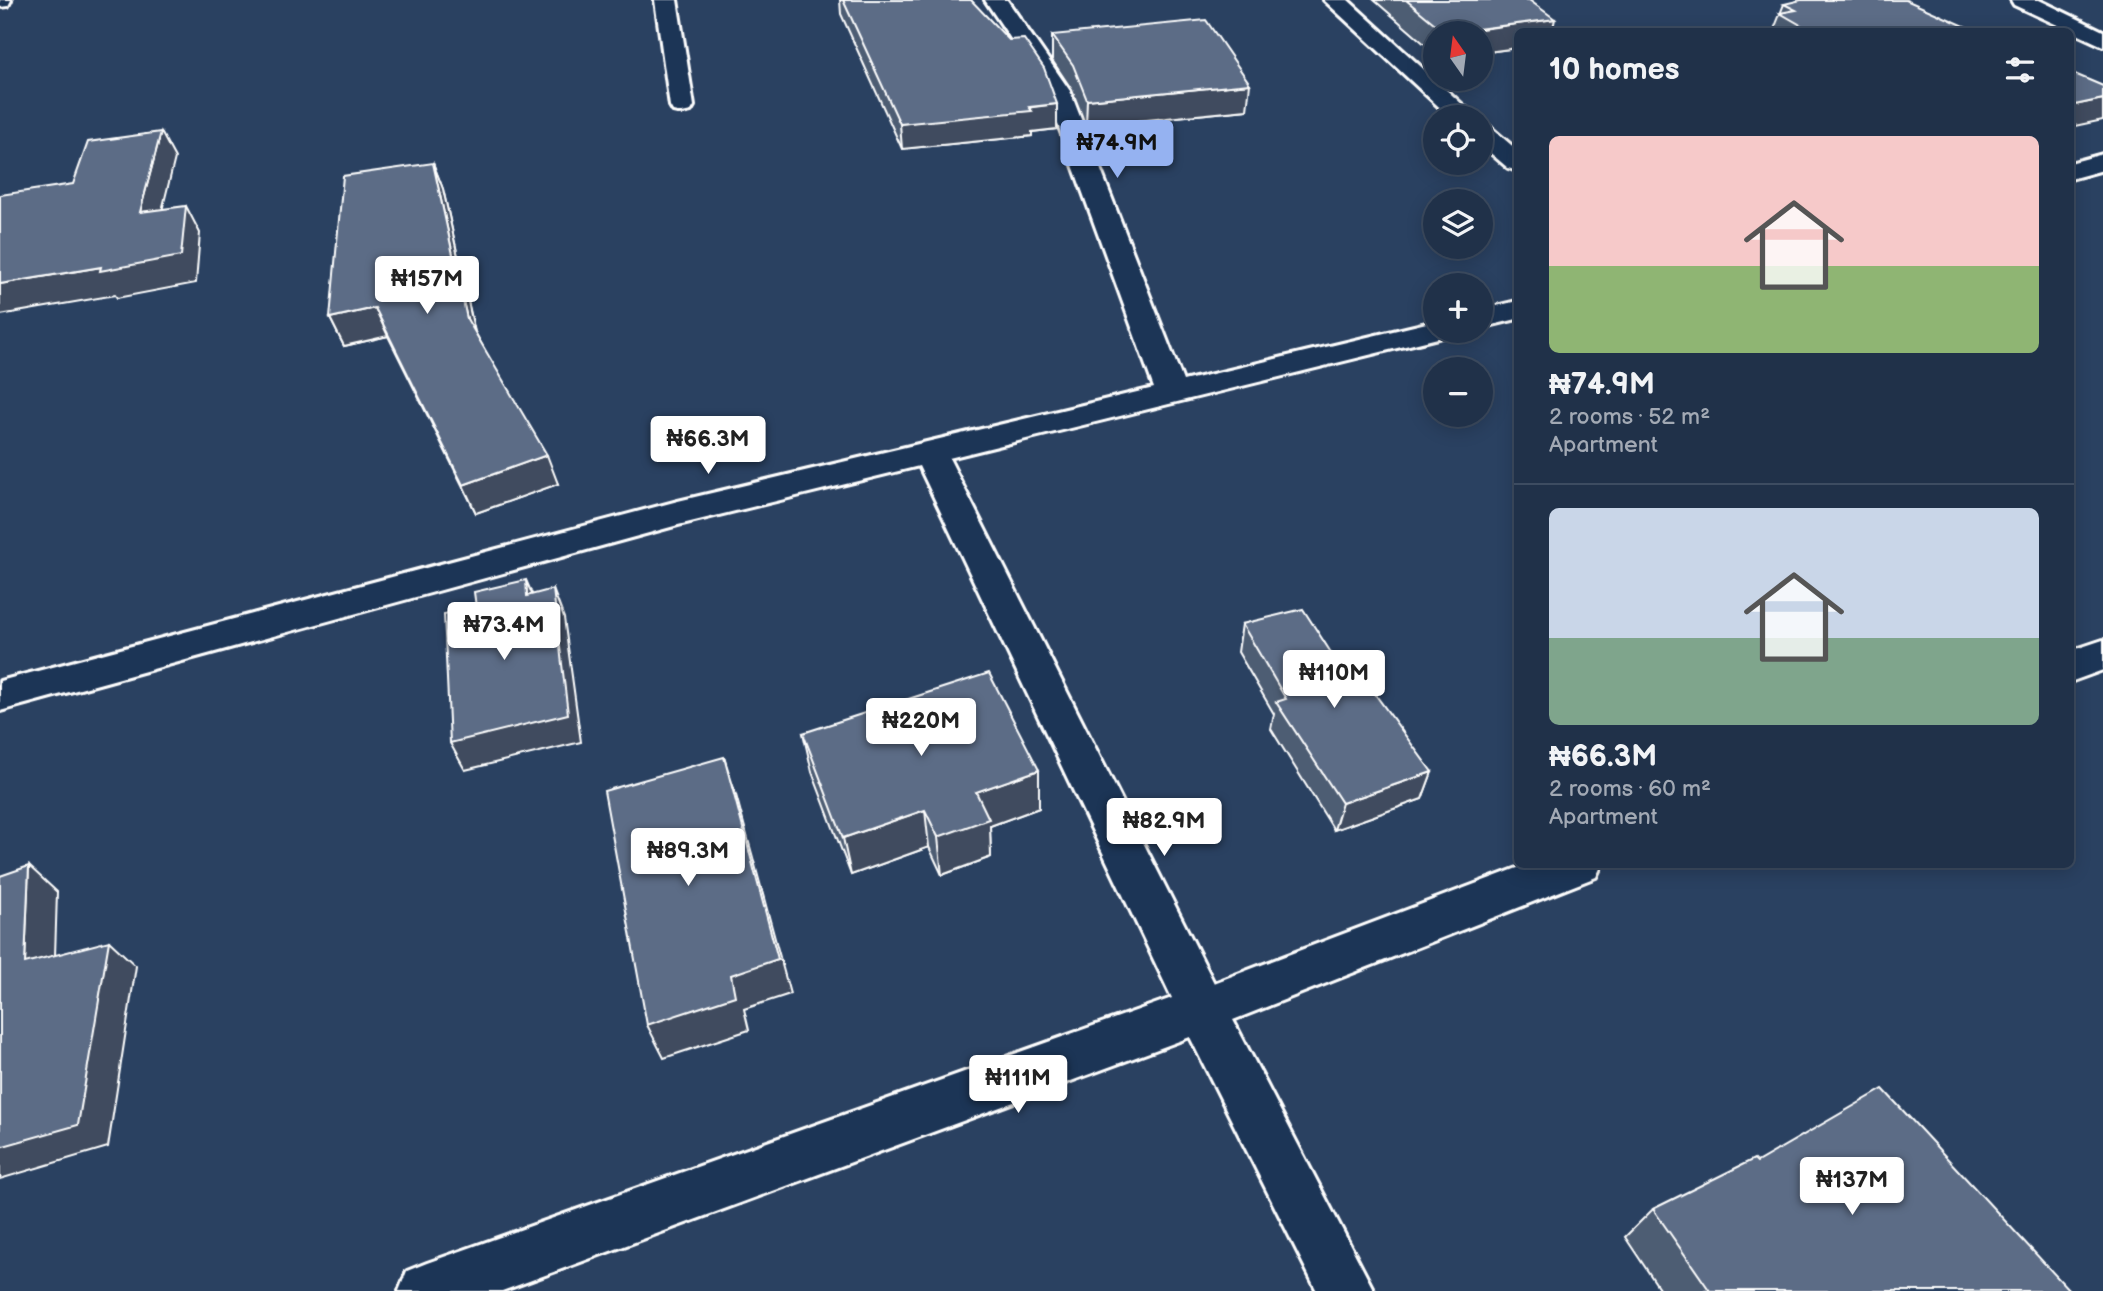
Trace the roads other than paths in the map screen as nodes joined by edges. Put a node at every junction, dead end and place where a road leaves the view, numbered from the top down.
1 (666, 0) edge
2 (996, 0) edge
3 (1335, 0) edge
4 (2022, 0) edge
5 (2103, 39) edge
6 (1451, 105) edge
7 (682, 106) dead end
8 (1493, 142) edge
9 (1514, 160) edge
10 (2103, 162) edge
11 (2074, 170) edge
12 (1514, 311) edge
13 (1493, 315) edge
14 (1423, 333) edge
15 (1172, 393) junction
16 (929, 452) junction
17 (2103, 654) edge
18 (2074, 665) edge
19 (0, 696) edge
20 (1570, 868) edge
21 (1202, 1010) junction
22 (427, 1291) edge
23 (1346, 1291) edge

1 - 7 street
2 - 15 street
3 - 6 street
4 - 5 street
8 - 9 street
10 - 11 street
12 - 13 street
14 - 15 street
15 - 16 street
16 - 19 street
16 - 21 street
17 - 18 street
20 - 21 street
21 - 22 street
21 - 23 street

